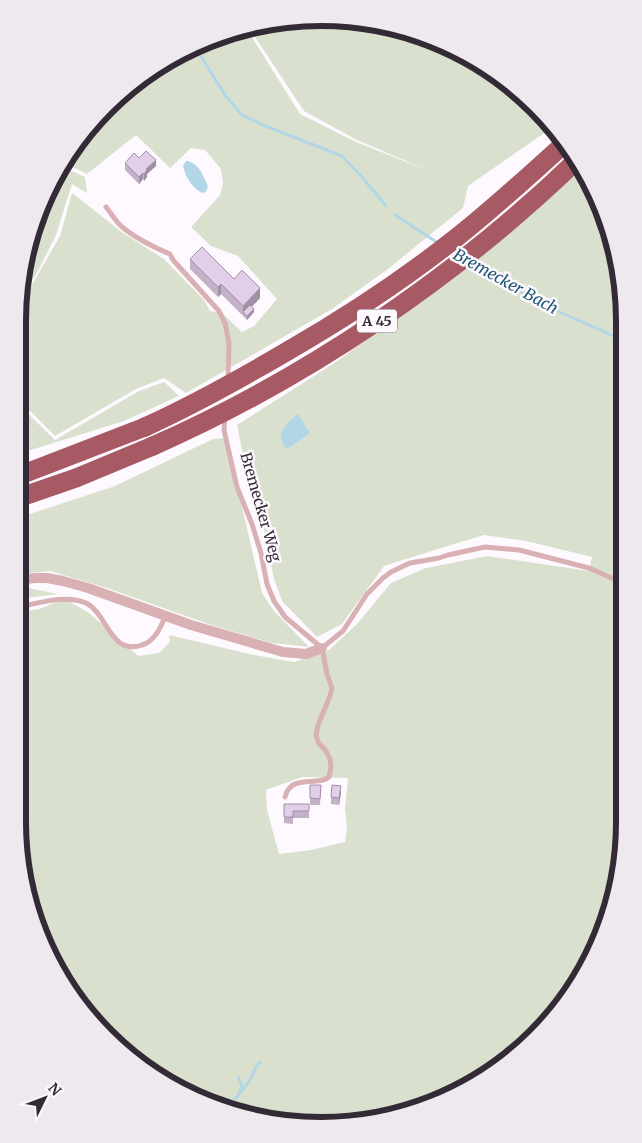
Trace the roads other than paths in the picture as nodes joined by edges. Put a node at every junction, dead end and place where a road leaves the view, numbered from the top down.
1 (559, 148) edge
2 (571, 166) edge
3 (106, 207) dead end
4 (227, 393) dead end
5 (226, 402) dead end
6 (26, 473) edge
7 (26, 495) edge
8 (26, 579) edge
9 (616, 580) edge
10 (26, 605) edge
11 (165, 616) junction
12 (322, 648) junction
13 (285, 797) dead end

1 - 6 highway, A 45, bridge
2 - 7 highway, A 45, bridge
3 - 4 lane
5 - 12 lane, Bremecker Weg
8 - 11 street
9 - 12 lane
10 - 11 lane
11 - 12 street
12 - 13 lane

